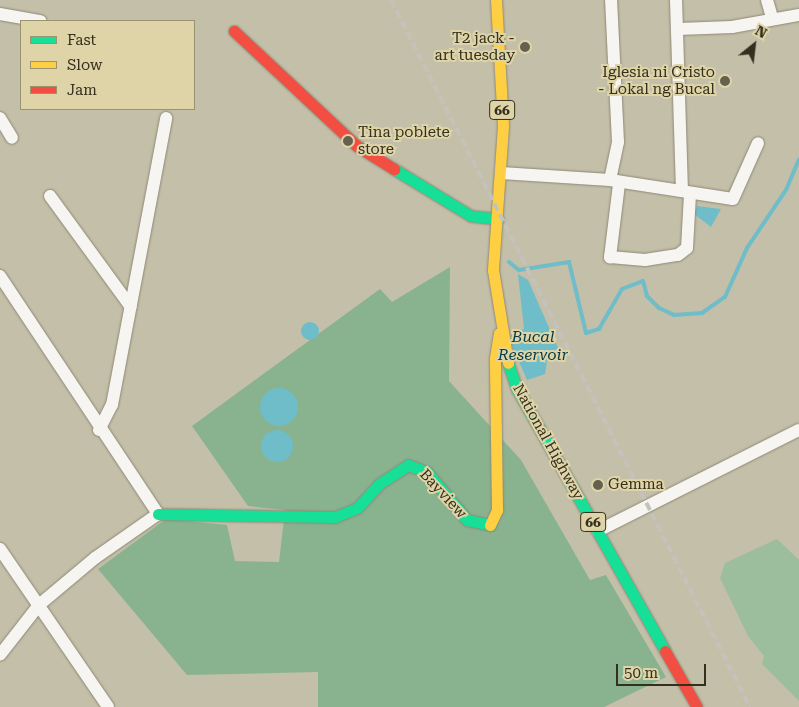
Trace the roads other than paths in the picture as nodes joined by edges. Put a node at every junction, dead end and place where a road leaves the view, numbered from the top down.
1 (496, 0) edge
2 (611, 0) edge
3 (676, 0) edge
4 (767, 0) edge
5 (0, 14) edge
6 (799, 15) edge
7 (772, 18) junction
8 (34, 20) edge
9 (678, 29) junction
10 (234, 31) dead end
11 (0, 118) edge
12 (166, 118) dead end
13 (12, 138) dead end
14 (758, 143) dead end
15 (501, 173) junction
16 (615, 182) junction
17 (686, 193) junction
18 (50, 196) dead end
19 (498, 219) junction
20 (0, 276) edge
21 (131, 307) junction
22 (499, 332) junction
23 (99, 430) junction
24 (799, 430) edge
25 (158, 514) junction
26 (598, 531) junction
27 (0, 549) edge
28 (39, 605) junction
29 (0, 655) edge
30 (108, 707) edge
31 (697, 707) edge

1 - 15 street, National Highway / 66
2 - 16 street
3 - 9 street
4 - 7 street
5 - 8 street
6 - 7 street
7 - 9 street
9 - 17 street
10 - 19 street
11 - 13 street
12 - 21 street
14 - 17 street
15 - 16 street
15 - 19 street, National Highway / 66
16 - 17 street
16 - 17 street
18 - 21 street
19 - 22 street, National Highway / 66
20 - 23 street
21 - 23 street
22 - 25 street, Bayview
22 - 26 street, National Highway / 66
23 - 25 street
24 - 26 street
25 - 28 street
26 - 31 street, National Highway / 66
27 - 28 street
28 - 29 street
28 - 30 street

